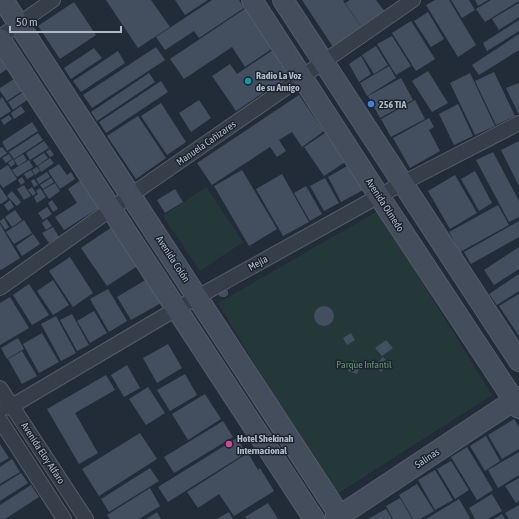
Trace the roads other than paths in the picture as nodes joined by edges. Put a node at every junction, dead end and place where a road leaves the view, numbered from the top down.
1 (3, 0) edge
2 (54, 0) edge
3 (252, 0) edge
4 (283, 0) edge
5 (413, 0) edge
6 (19, 24) junction
7 (0, 38) edge
8 (324, 62) junction
9 (302, 77) junction
10 (519, 123) edge
11 (402, 183) junction
12 (131, 195) junction
13 (379, 196) junction
14 (111, 209) junction
15 (0, 288) edge
16 (197, 297) junction
17 (176, 309) junction
18 (519, 361) edge
19 (0, 388) edge
20 (517, 402) edge
21 (6, 408) edge
22 (0, 420) edge
23 (339, 518) edge
24 (64, 519) edge
25 (86, 519) edge
26 (314, 519) edge

1 - 6 street, Avenida Colón
2 - 6 street
3 - 9 street, Avenida Olmedo
4 - 8 street
5 - 8 street, Manuela Cañizares
6 - 7 street
6 - 12 street, Avenida Colón
7 - 14 street
8 - 9 street, Manuela Cañizares
8 - 11 street
9 - 12 street, Manuela Cañizares
9 - 13 street, Avenida Olmedo
10 - 11 street, Mejía
11 - 13 street, Mejía
11 - 18 street
12 - 14 street, Manuela Cañizares
12 - 16 street, Avenida Colón
13 - 16 street, Mejía
13 - 20 street, Avenida Olmedo
14 - 15 street, Manuela Cañizares
14 - 17 street
16 - 17 street, Mejía
16 - 23 street, Avenida Colón
17 - 21 street, Mejía
17 - 26 street
19 - 21 street, Avenida Eloy Alfaro
20 - 23 street, Salinas
21 - 25 street, Avenida Eloy Alfaro
22 - 24 street, Avenida Eloy Alfaro

